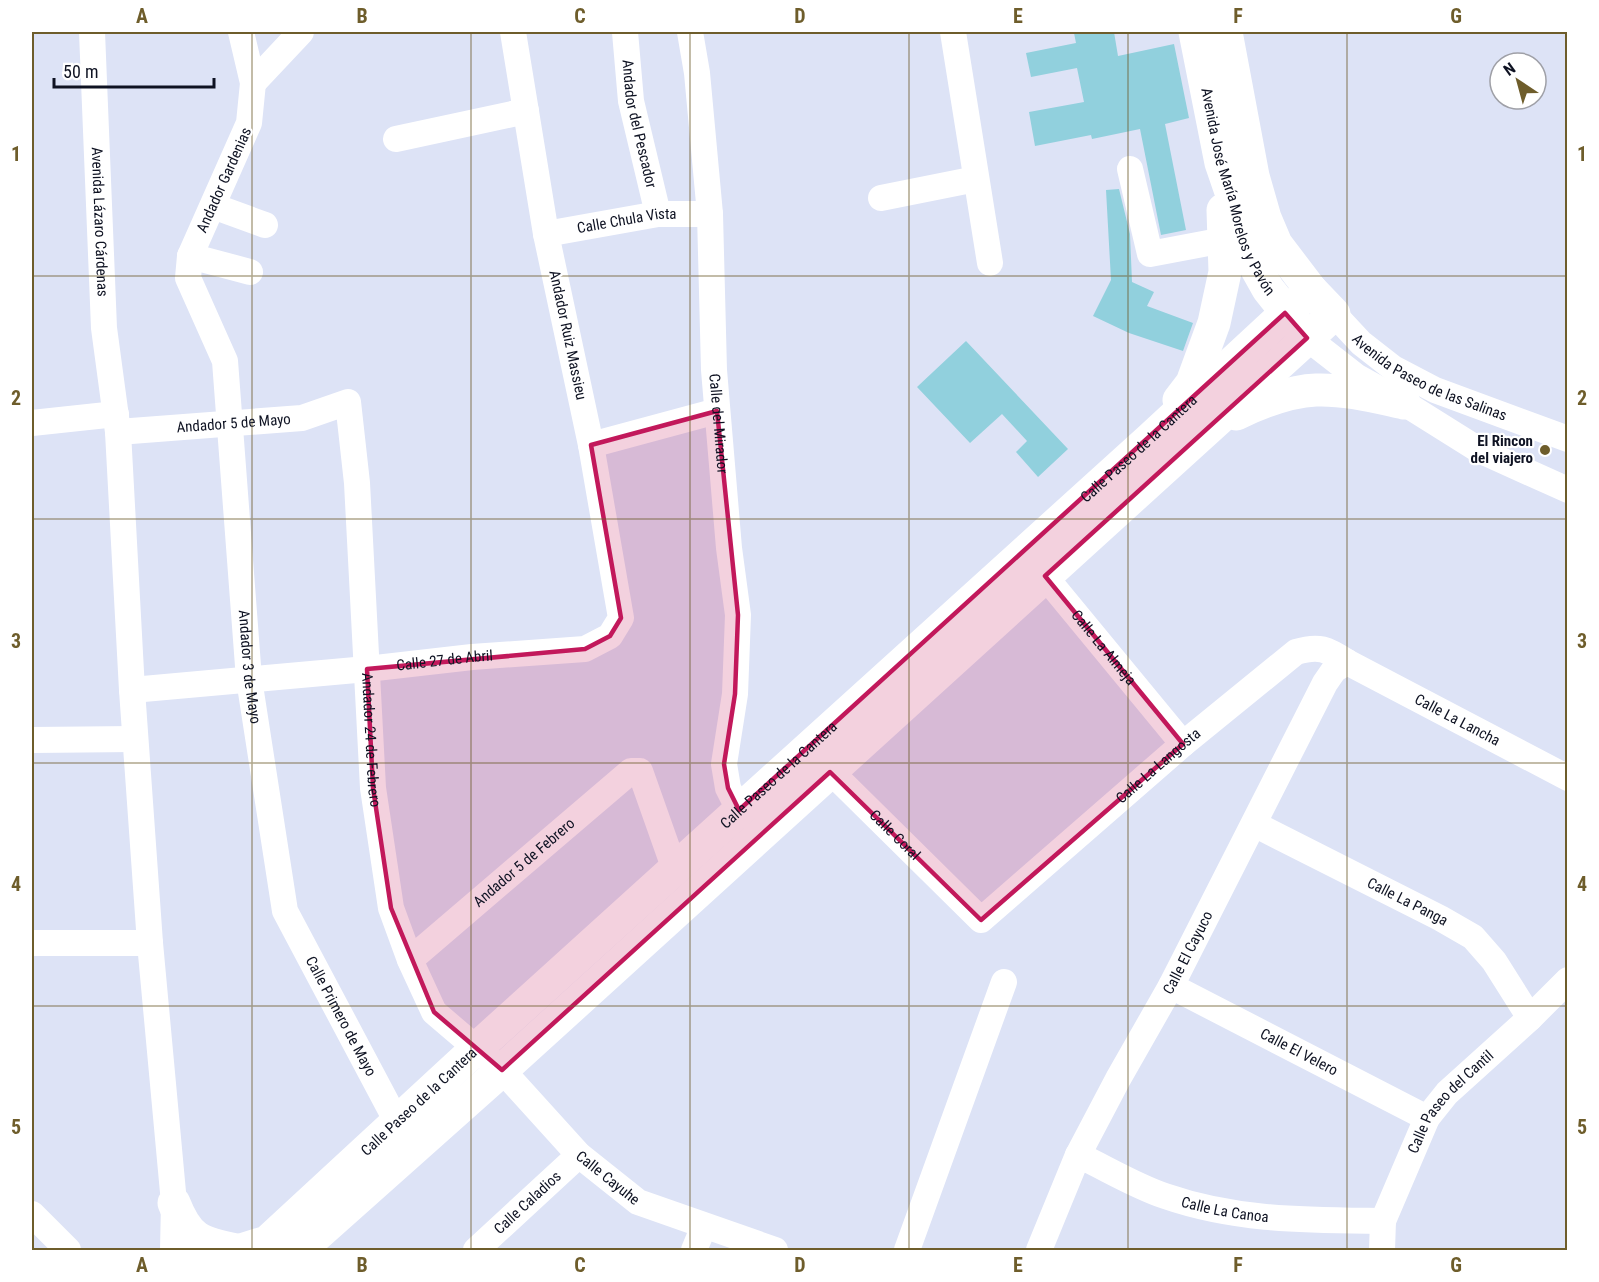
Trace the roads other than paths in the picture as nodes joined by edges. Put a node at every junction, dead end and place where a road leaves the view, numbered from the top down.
1 (92, 32) edge
2 (241, 32) edge
3 (301, 32) edge
4 (513, 32) edge
5 (625, 32) edge
6 (690, 32) edge
7 (953, 32) edge
8 (1195, 32) edge
9 (1226, 32) edge
10 (253, 83) junction
11 (526, 111) junction
12 (396, 139) dead end
13 (1130, 169) dead end
14 (976, 179) junction
15 (881, 198) dead end
16 (213, 206) junction
17 (658, 214) junction
18 (710, 214) junction
19 (265, 225) dead end
20 (1244, 231) junction
21 (546, 234) junction
22 (190, 256) junction
23 (990, 263) dead end
24 (250, 272) dead end
25 (1311, 290) junction
26 (1285, 313) junction
27 (1334, 314) junction
28 (1308, 338) junction
29 (348, 402) joint
30 (1404, 403) junction
31 (717, 411) junction
32 (1217, 422) junction
33 (32, 423) edge
34 (117, 423) junction
35 (228, 423) junction
36 (1568, 438) edge
37 (1150, 439) junction
38 (591, 444) junction
39 (1568, 490) edge
40 (1035, 564) junction
41 (610, 636) joint
42 (1347, 663) junction
43 (367, 669) junction
44 (249, 679) junction
45 (132, 690) junction
46 (135, 739) junction
47 (32, 740) edge
48 (1183, 744) junction
49 (808, 749) junction
50 (830, 772) junction
51 (1568, 778) edge
52 (740, 810) junction
53 (1254, 824) junction
54 (675, 870) junction
55 (285, 911) joint
56 (981, 920) joint
57 (32, 943) edge
58 (150, 943) junction
59 (410, 960) junction
60 (1568, 980) edge
61 (1004, 982) dead end
62 (1171, 986) junction
63 (1530, 1018) junction
64 (477, 1048) junction
65 (502, 1070) junction
66 (1427, 1118) junction
67 (397, 1122) junction
68 (579, 1155) junction
69 (1078, 1155) junction
70 (174, 1203) junction
71 (32, 1214) edge
72 (1383, 1221) junction
73 (704, 1226) junction
74 (68, 1251) edge
75 (173, 1251) edge
76 (236, 1251) edge
77 (241, 1251) edge
78 (300, 1251) edge
79 (476, 1251) edge
80 (694, 1251) edge
81 (775, 1251) edge
82 (907, 1251) edge
83 (1039, 1251) edge
84 (1382, 1251) edge

1 - 34 street, Avenida Lázaro Cárdenas
2 - 10 street, Andador Gardenias
3 - 10 street
4 - 11 street, Andador Ruiz Massieu
5 - 17 street, Andador del Pescador
6 - 18 street, Calle del Mirador
7 - 14 street
8 - 20 main road, Avenida José María Morelos y Pavón
9 - 20 main road
10 - 16 street, Andador Gardenias
11 - 12 street
11 - 21 street, Andador Ruiz Massieu
13 - 20 street
14 - 15 street
14 - 23 street
16 - 19 street
16 - 22 street, Andador Gardenias
17 - 18 street, Calle Chula Vista
17 - 21 street, Calle Chula Vista
18 - 31 street, Calle del Mirador
20 - 25 main road
20 - 26 main road, Avenida José María Morelos y Pavón
20 - 37 main road
21 - 38 street, Andador Ruiz Massieu
22 - 24 street
22 - 35 street, Andador 3 de Mayo
25 - 26 main road, Calle Paseo de la Cantera
25 - 27 main road
26 - 28 main road, Avenida José María Morelos y Pavón
26 - 37 main road, Calle Paseo de la Cantera
27 - 28 main road, Calle Paseo de la Cantera
27 - 36 street, Avenida Paseo de las Salinas
28 - 30 street
28 - 32 main road, Calle Paseo de la Cantera
29 - 35 street, Andador 5 de Mayo
29 - 43 street, Andador 24 de Febrero
30 - 32 main road
30 - 39 street
31 - 38 street
31 - 52 street, Calle del Mirador
32 - 40 main road, Calle Paseo de la Cantera
33 - 34 street, Andador 5 de Mayo
34 - 35 street, Andador 5 de Mayo
34 - 45 street, Avenida Lázaro Cárdenas
35 - 44 street, Andador 3 de Mayo
37 - 40 main road, Calle Paseo de la Cantera
38 - 41 street, Andador Ruiz Massieu
40 - 48 street, Calle La Almeja
40 - 49 main road, Calle Paseo de la Cantera
40 - 50 main road, Calle Paseo de la Cantera
41 - 43 street, Calle 27 de Abril
42 - 48 street, Calle La Langosta
42 - 51 street, Calle La Lancha
42 - 53 street, Calle El Cayuco
43 - 44 street, Calle 27 de Abril
43 - 59 street, Andador 24 de Febrero
44 - 45 street, Calle 27 de Abril
44 - 55 street, Andador 3 de Mayo
45 - 46 street, Avenida Lázaro Cárdenas
46 - 47 street
46 - 58 street, Avenida Lázaro Cárdenas
48 - 56 street, Calle La Langosta
49 - 50 street, Calle Coral
49 - 52 main road, Calle Paseo de la Cantera
50 - 56 street, Calle Coral
50 - 65 main road, Calle Paseo de la Cantera
52 - 54 main road, Calle Paseo de la Cantera
53 - 62 street, Calle El Cayuco
53 - 63 street, Calle La Panga
54 - 59 street, Andador 5 de Febrero
54 - 64 main road, Calle Paseo de la Cantera
55 - 67 street, Calle Primero de Mayo
57 - 58 street
58 - 70 street, Avenida Lázaro Cárdenas
59 - 64 street, Andador 24 de Febrero
60 - 63 street, Calle Paseo del Cantil
61 - 82 street
62 - 66 street, Calle El Velero
62 - 69 street, Calle El Cayuco
63 - 66 street, Calle Paseo del Cantil
64 - 65 street, Calle Cayuhe
64 - 67 main road, Calle Paseo de la Cantera
65 - 68 street, Calle Cayuhe
65 - 78 main road, Calle Paseo de la Cantera
66 - 72 street, Calle Paseo del Cantil
67 - 77 main road, Calle Paseo de la Cantera
68 - 73 street, Calle Cayuhe
68 - 79 street, Calle Caladios
69 - 72 street, Calle La Canoa
69 - 83 street, Calle El Cayuco
70 - 75 street, Avenida Lázaro Cárdenas
70 - 76 main road
71 - 74 street
72 - 84 street, Calle Paseo del Cantil
73 - 80 street
73 - 81 street, Calle Cayuhe

